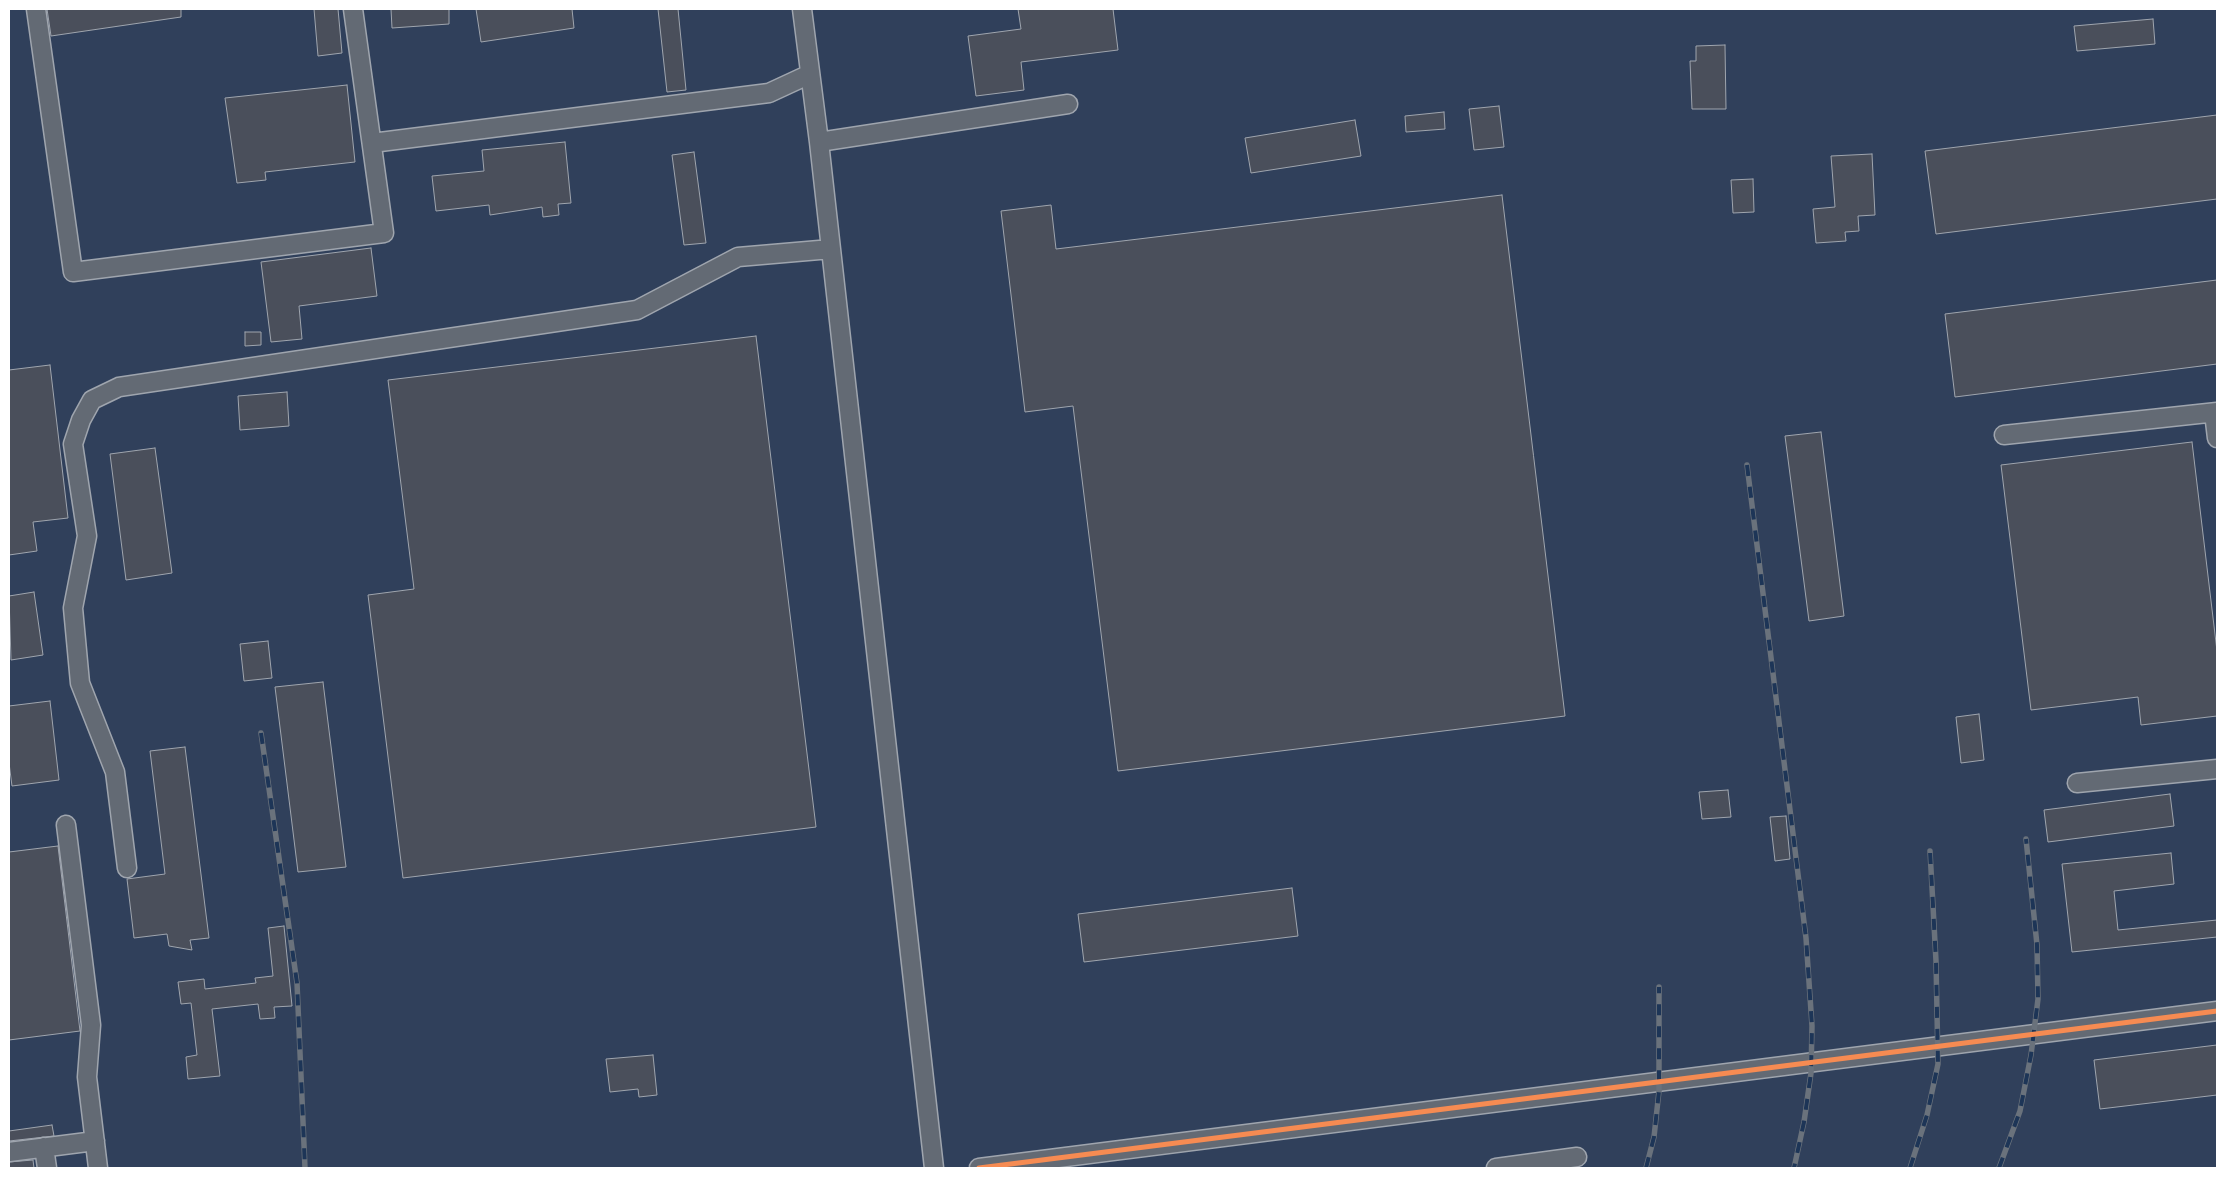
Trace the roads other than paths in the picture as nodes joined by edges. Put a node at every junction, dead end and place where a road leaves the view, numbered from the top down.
1 (36, 9) edge
2 (353, 9) edge
3 (802, 9) edge
4 (810, 74) junction
5 (1068, 104) dead end
6 (819, 142) junction
7 (372, 143) junction
8 (831, 249) junction
9 (2216, 412) edge
10 (2004, 435) dead end
11 (2217, 438) edge
12 (2217, 769) edge
13 (2077, 783) dead end
14 (66, 826) dead end
15 (127, 868) dead end
16 (2217, 1011) edge
17 (95, 1141) junction
18 (44, 1147) junction
19 (9, 1152) edge
20 (1577, 1157) dead end
21 (47, 1168) edge
22 (98, 1168) edge
23 (934, 1168) edge
24 (979, 1168) edge
25 (1496, 1168) edge

1 - 7 street
2 - 7 street
3 - 4 street
4 - 6 street
4 - 7 street
5 - 6 street
6 - 8 street
8 - 15 street
8 - 23 street
9 - 10 street
9 - 11 street
12 - 13 street
14 - 17 street
16 - 24 street
17 - 18 street
17 - 22 street
18 - 19 street
18 - 21 street
20 - 25 street

